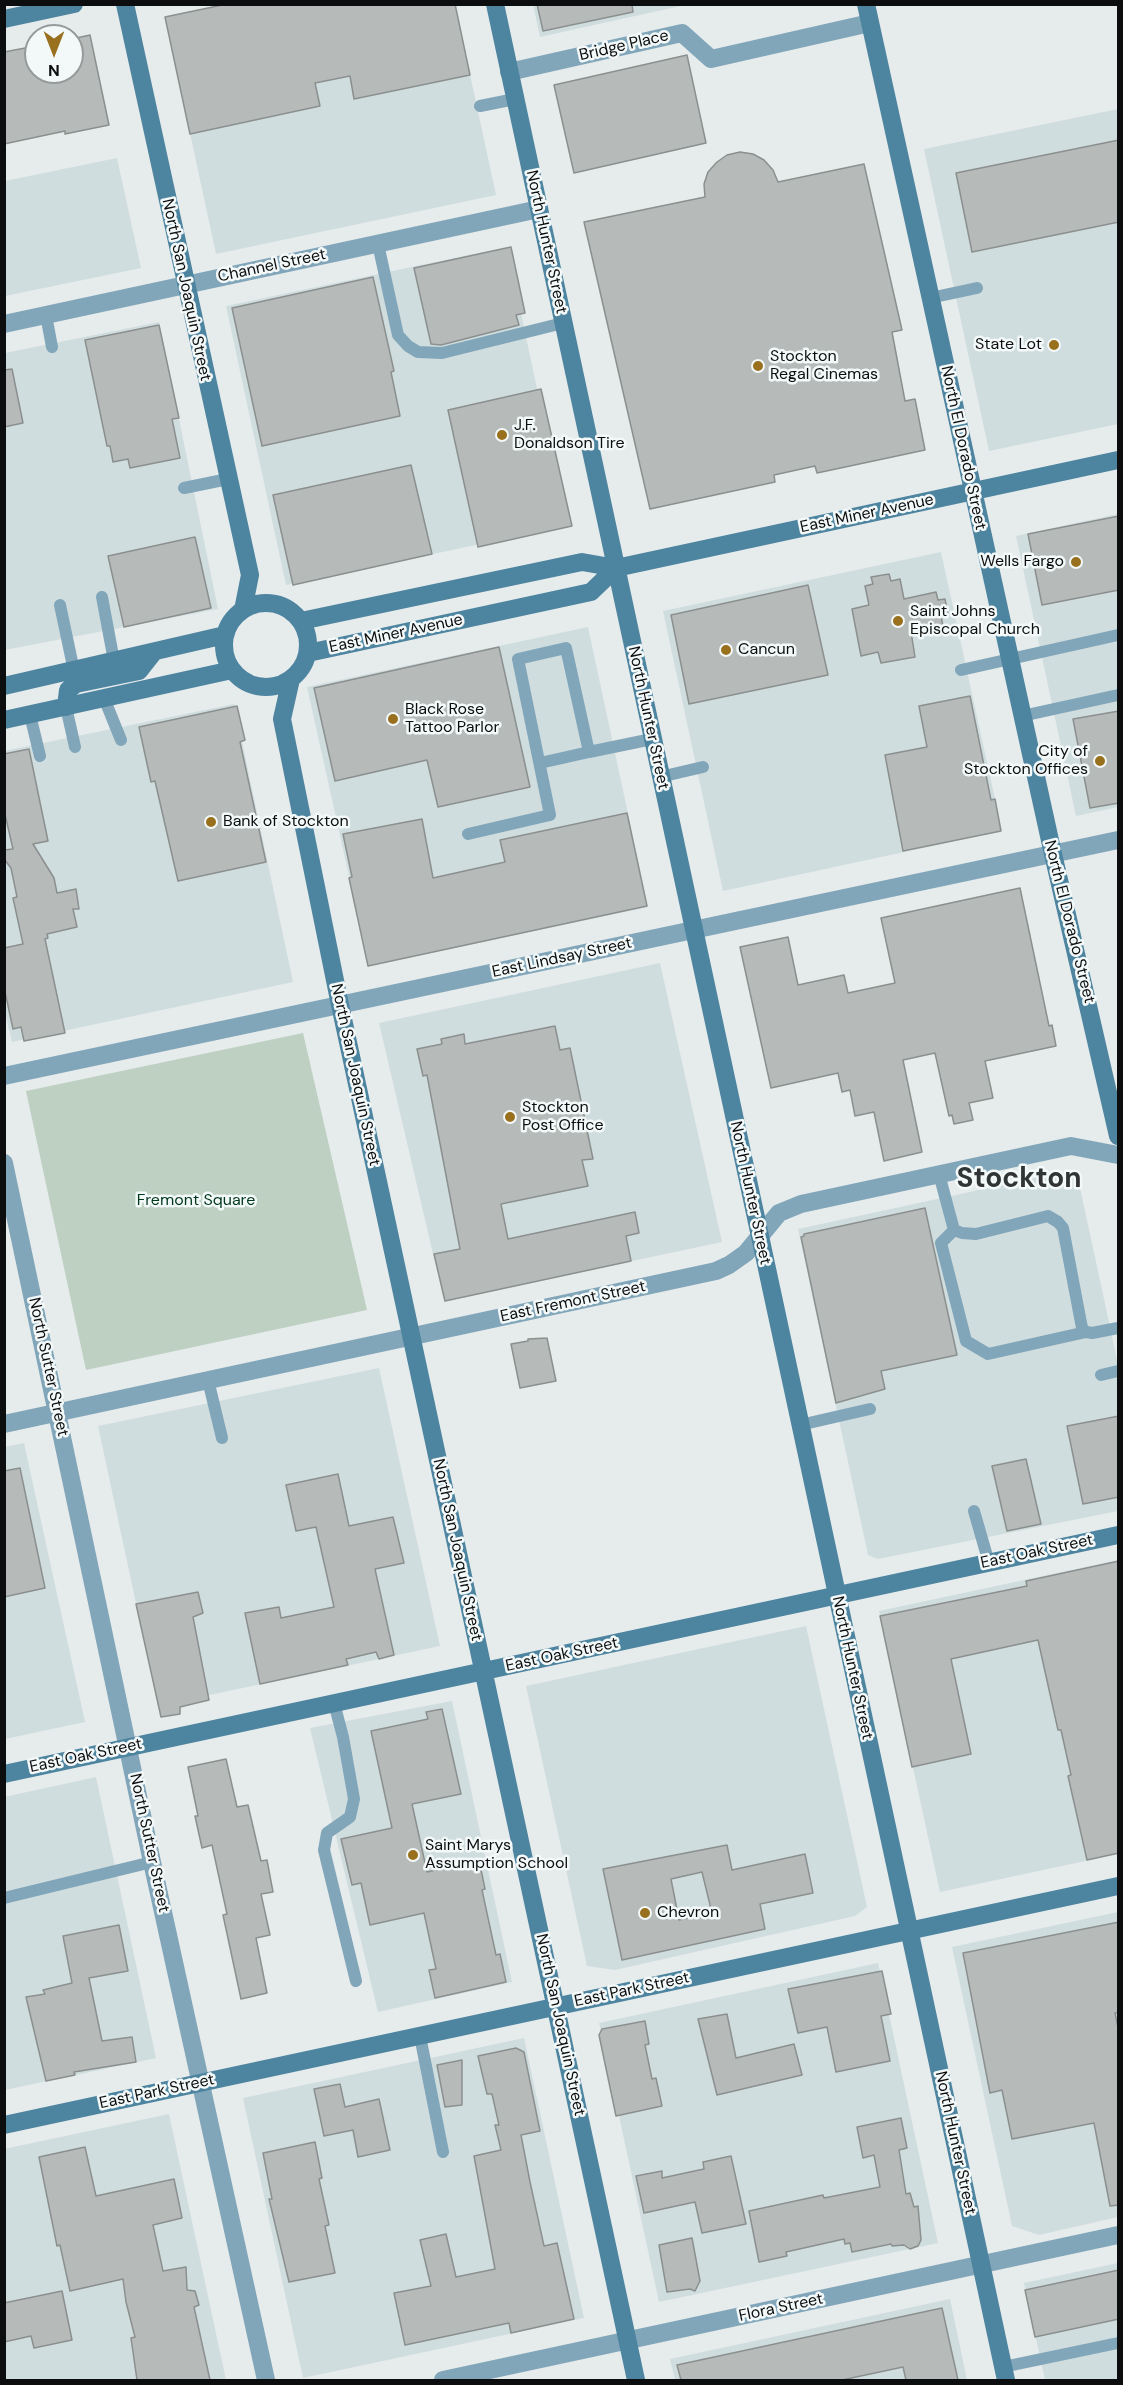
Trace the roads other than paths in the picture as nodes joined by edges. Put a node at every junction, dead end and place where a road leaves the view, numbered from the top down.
1 (74, 4) edge
2 (125, 4) edge
3 (495, 4) edge
4 (866, 4) edge
5 (4, 19) edge
6 (870, 23) junction
7 (509, 72) junction
8 (515, 99) junction
9 (480, 106) dead end
10 (539, 209) junction
11 (378, 244) junction
12 (185, 285) junction
13 (977, 288) dead end
14 (930, 298) junction
15 (46, 315) junction
16 (563, 322) junction
17 (4, 324) edge
18 (52, 347) dead end
19 (1119, 460) edge
20 (228, 479) junction
21 (184, 488) dead end
22 (972, 491) junction
23 (616, 568) junction
24 (250, 575) junction
25 (102, 597) dead end
26 (274, 604) junction
27 (60, 605) dead end
28 (243, 610) junction
29 (301, 621) junction
30 (225, 635) junction
31 (1119, 635) edge
32 (308, 653) junction
33 (1009, 659) junction
34 (112, 669) junction
35 (232, 670) junction
36 (961, 670) dead end
37 (74, 671) junction
38 (291, 679) junction
39 (4, 686) edge
40 (257, 687) junction
41 (1119, 695) edge
42 (104, 698) junction
43 (66, 707) junction
44 (30, 715) junction
45 (1022, 716) junction
46 (282, 719) junction
47 (4, 720) edge
48 (652, 739) junction
49 (121, 740) dead end
50 (75, 747) dead end
51 (589, 752) junction
52 (40, 756) dead end
53 (540, 763) junction
54 (703, 767) dead end
55 (660, 777) junction
56 (468, 834) dead end
57 (1119, 840) edge
58 (1053, 854) junction
59 (693, 930) junction
60 (340, 1005) junction
61 (4, 1076) edge
62 (1115, 1097) edge
63 (1119, 1136) edge
64 (1119, 1155) edge
65 (4, 1164) edge
66 (939, 1174) junction
67 (954, 1230) junction
68 (760, 1238) junction
69 (1119, 1328) edge
70 (1086, 1332) junction
71 (411, 1336) junction
72 (1119, 1371) edge
73 (1101, 1375) dead end
74 (208, 1380) junction
75 (870, 1409) dead end
76 (58, 1412) junction
77 (4, 1424) edge
78 (800, 1425) junction
79 (222, 1438) dead end
80 (974, 1510) dead end
81 (1119, 1535) edge
82 (989, 1563) junction
83 (837, 1596) junction
84 (483, 1672) junction
85 (334, 1703) junction
86 (128, 1747) junction
87 (4, 1774) edge
88 (152, 1862) junction
89 (1119, 1886) edge
90 (4, 1898) edge
91 (909, 1930) junction
92 (356, 1981) dead end
93 (557, 2006) junction
94 (420, 2036) junction
95 (202, 2083) junction
96 (4, 2125) edge
97 (443, 2152) dead end
98 (1119, 2235) edge
99 (981, 2265) junction
100 (628, 2341) junction
101 (1119, 2343) edge
102 (1005, 2374) edge
103 (266, 2380) edge
104 (443, 2380) edge
105 (636, 2380) edge

1 - 5 street
2 - 12 street, North San Joaquin Street
3 - 7 street, North Hunter Street
4 - 6 street, North El Dorado Street
6 - 7 street, Bridge Place
6 - 14 street, North El Dorado Street
7 - 8 street, North Hunter Street
8 - 9 lane
8 - 10 street, North Hunter Street
10 - 11 street, Channel Street
10 - 16 street, North Hunter Street
11 - 12 street, Channel Street
11 - 16 lane
12 - 15 street, Channel Street
12 - 20 street, North San Joaquin Street
13 - 14 lane
14 - 22 street, North El Dorado Street
15 - 17 street, Channel Street
15 - 18 lane
16 - 23 street, North Hunter Street
19 - 22 street, East Miner Avenue
20 - 21 lane
20 - 24 street, North San Joaquin Street
22 - 23 street, East Miner Avenue
22 - 33 street, North El Dorado Street
23 - 29 street, East Miner Avenue
23 - 32 street, East Miner Avenue
23 - 48 street, North Hunter Street
24 - 26 street, North San Joaquin Street
24 - 28 street, North San Joaquin Street
25 - 34 lane
26 - 28 street
26 - 29 street
27 - 37 lane
28 - 30 street
29 - 32 street
30 - 34 street
30 - 35 street
31 - 33 lane
32 - 38 street
33 - 36 lane
33 - 45 street, North El Dorado Street
34 - 37 street
34 - 42 street
34 - 43 street
35 - 40 street
35 - 42 street
37 - 39 street
38 - 40 street
38 - 46 street, North San Joaquin Street
40 - 46 street, North San Joaquin Street
41 - 45 lane
42 - 43 street
42 - 49 lane
43 - 44 street
43 - 50 lane
44 - 47 street
44 - 52 lane
45 - 58 street, North El Dorado Street
46 - 60 street, North San Joaquin Street
48 - 51 lane
48 - 55 street, North Hunter Street
51 - 53 lane
51 - 53 lane
53 - 56 lane
54 - 55 lane
55 - 59 street, North Hunter Street
57 - 58 street, East Lindsay Street
58 - 59 street, East Lindsay Street
58 - 62 street, North El Dorado Street
59 - 60 street, East Lindsay Street
59 - 68 street, North Hunter Street
60 - 61 street, East Lindsay Street
60 - 71 street, North San Joaquin Street
62 - 63 street, North El Dorado Street
64 - 66 street, East Fremont Street
65 - 76 street, North Sutter Street
66 - 67 lane
66 - 68 street, East Fremont Street
67 - 70 lane
67 - 70 lane
68 - 71 street, East Fremont Street
68 - 78 street, North Hunter Street
69 - 70 lane
71 - 74 street, East Fremont Street
71 - 84 street, North San Joaquin Street
72 - 73 lane
74 - 76 street, East Fremont Street
74 - 79 lane
75 - 78 lane
76 - 77 street, East Fremont Street
76 - 86 street, North Sutter Street
78 - 83 street, North Hunter Street
80 - 82 lane
81 - 82 street, East Oak Street
82 - 83 street, East Oak Street
83 - 84 street, East Oak Street
83 - 91 street, North Hunter Street
84 - 85 street, East Oak Street
84 - 93 street, North San Joaquin Street
85 - 86 street, East Oak Street
85 - 92 lane
86 - 87 street, East Oak Street
86 - 88 street, North Sutter Street
88 - 90 lane
88 - 95 street, North Sutter Street
89 - 91 street, East Park Street
91 - 93 street, East Park Street
91 - 99 street, North Hunter Street
93 - 94 street, East Park Street
93 - 100 street, North San Joaquin Street
94 - 95 street, East Park Street
94 - 97 lane
95 - 96 street, East Park Street
95 - 103 street, North Sutter Street
98 - 99 street, Flora Street
99 - 100 street, Flora Street
99 - 102 street, North Hunter Street
100 - 104 street, Flora Street
100 - 105 street, North San Joaquin Street
101 - 102 lane

